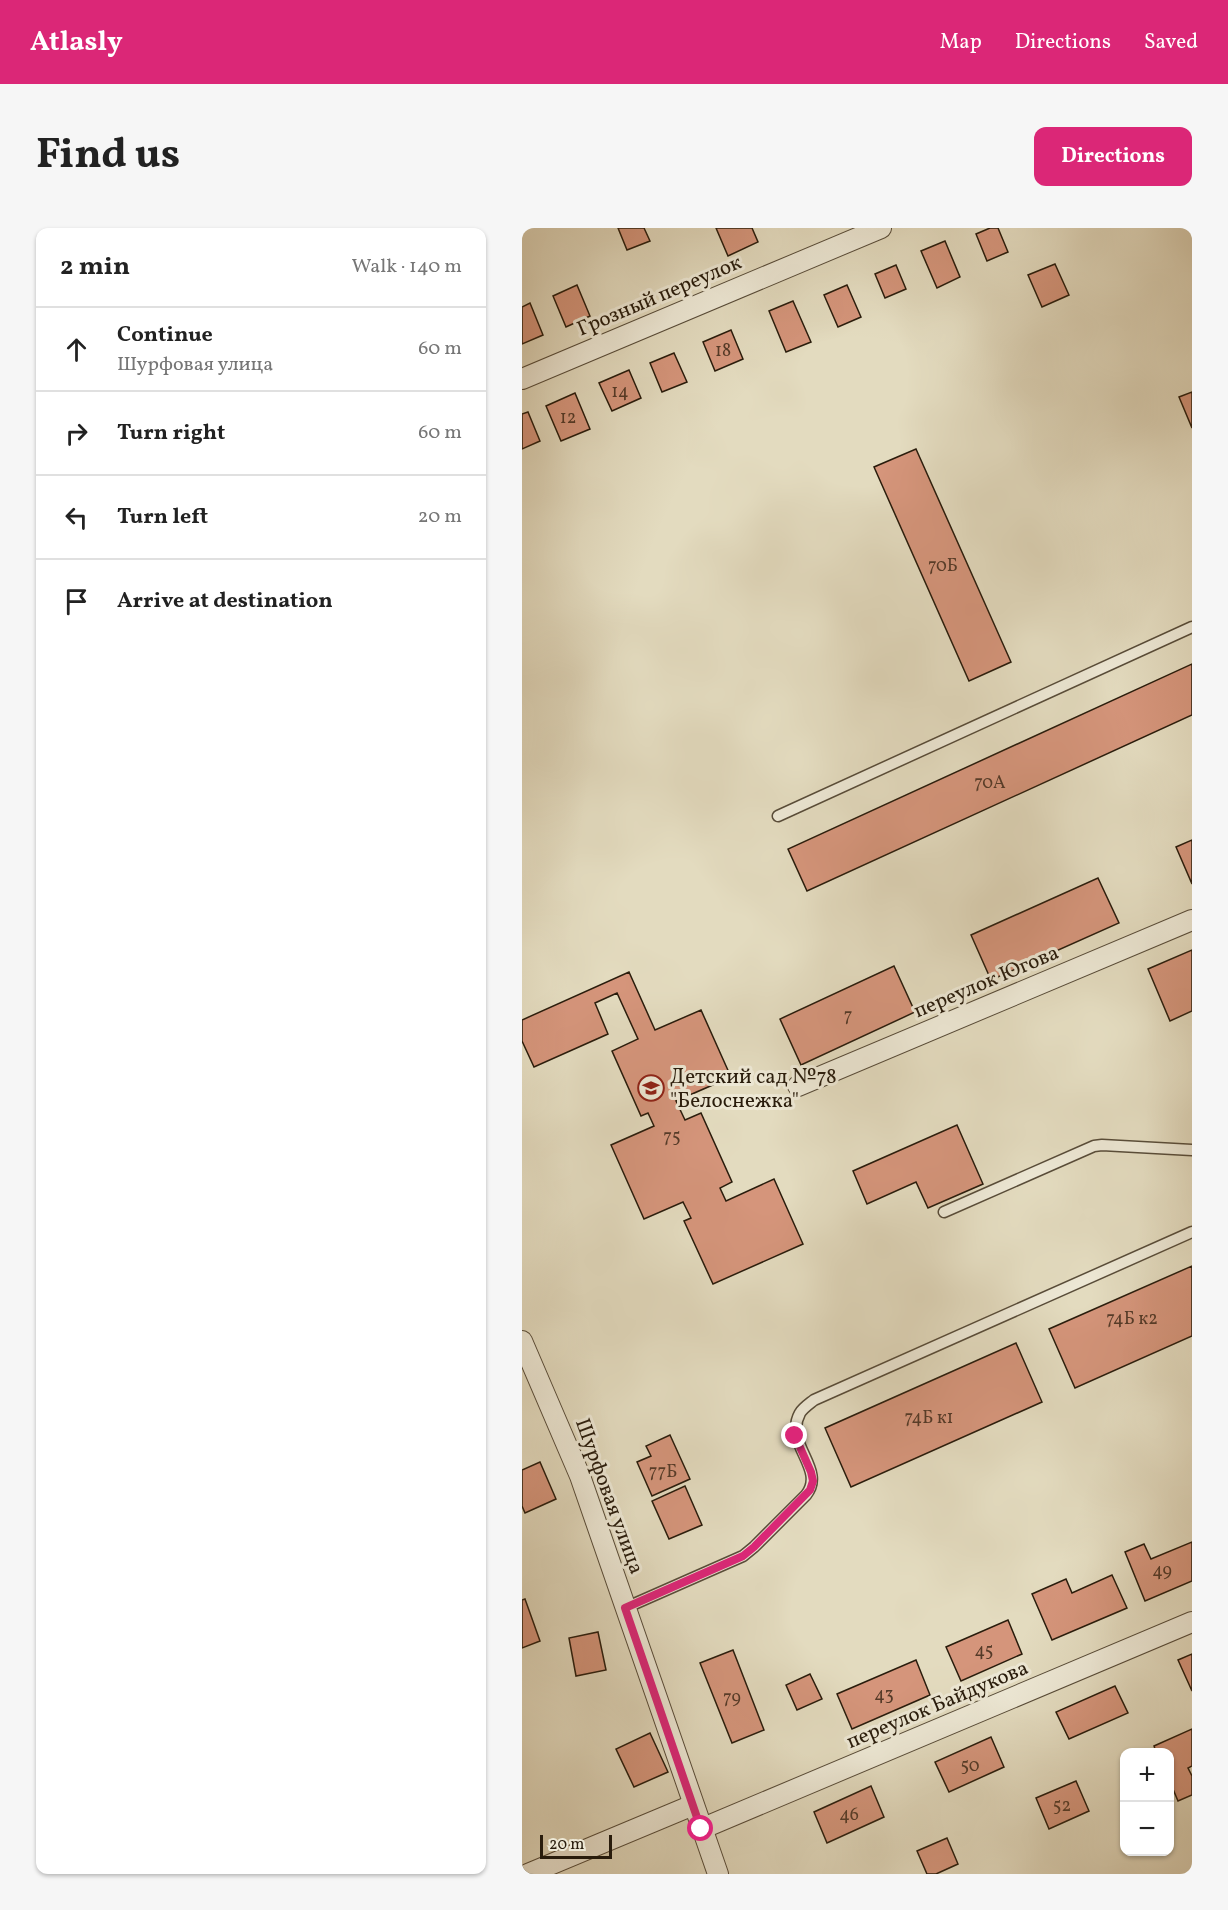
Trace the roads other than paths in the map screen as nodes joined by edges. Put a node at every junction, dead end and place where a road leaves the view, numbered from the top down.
1 (881, 228) edge
2 (522, 379) edge
3 (1192, 627) edge
4 (778, 816) dead end
5 (1192, 920) edge
6 (798, 1086) dead end
7 (1192, 1150) edge
8 (944, 1212) dead end
9 (1192, 1232) edge
10 (522, 1341) edge
11 (625, 1608) junction
12 (1192, 1622) edge
13 (693, 1805) junction
14 (701, 1829) junction
15 (528, 1874) edge
16 (718, 1874) edge

1 - 2 street, Грозный переулок
3 - 4 lane
5 - 6 street, переулок Югова
7 - 8 lane
9 - 11 lane
10 - 11 street, Шурфовая улица
11 - 13 street, Шурфовая улица
12 - 14 street, переулок Байдукова
13 - 14 street, Шурфовая улица
13 - 15 street
14 - 16 street, Шурфовая улица

